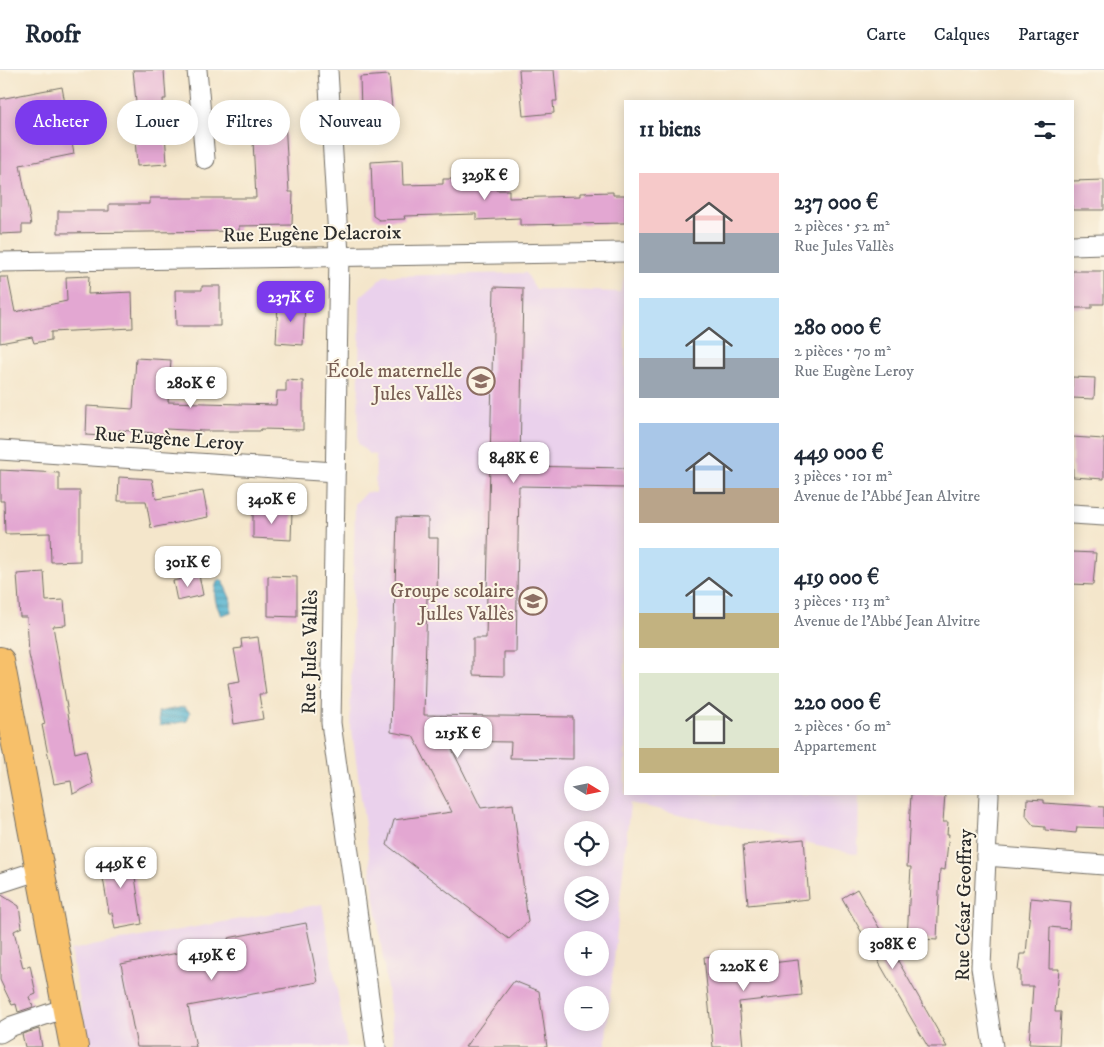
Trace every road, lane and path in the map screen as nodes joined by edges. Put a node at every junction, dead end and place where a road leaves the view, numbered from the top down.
1 (197, 70) edge
2 (328, 70) edge
3 (205, 159) dead end
4 (1104, 244) edge
5 (1074, 245) edge
6 (624, 252) edge
7 (339, 255) junction
8 (0, 262) edge
9 (0, 450) edge
10 (334, 472) junction
11 (1074, 514) edge
12 (1104, 516) edge
13 (0, 661) edge
14 (990, 795) edge
15 (986, 856) junction
16 (1104, 865) edge
17 (40, 870) junction
18 (0, 883) edge
19 (66, 1008) junction
20 (0, 1033) edge
21 (74, 1047) edge
22 (376, 1047) edge
23 (993, 1047) edge

1 - 3 street
2 - 7 street, Rue Jules Vallès
4 - 5 street
6 - 7 street, Rue Eugène Delacroix
7 - 8 street, Rue Eugène Delacroix
7 - 10 street, Rue Jules Vallès
9 - 10 street, Rue Eugène Leroy
10 - 22 street, Rue Jules Vallès
11 - 12 street
13 - 17 main road
14 - 15 street, Rue César Geoffray
15 - 16 street
15 - 23 street, Rue César Geoffray
17 - 18 street
17 - 19 main road
19 - 20 street
19 - 21 main road

